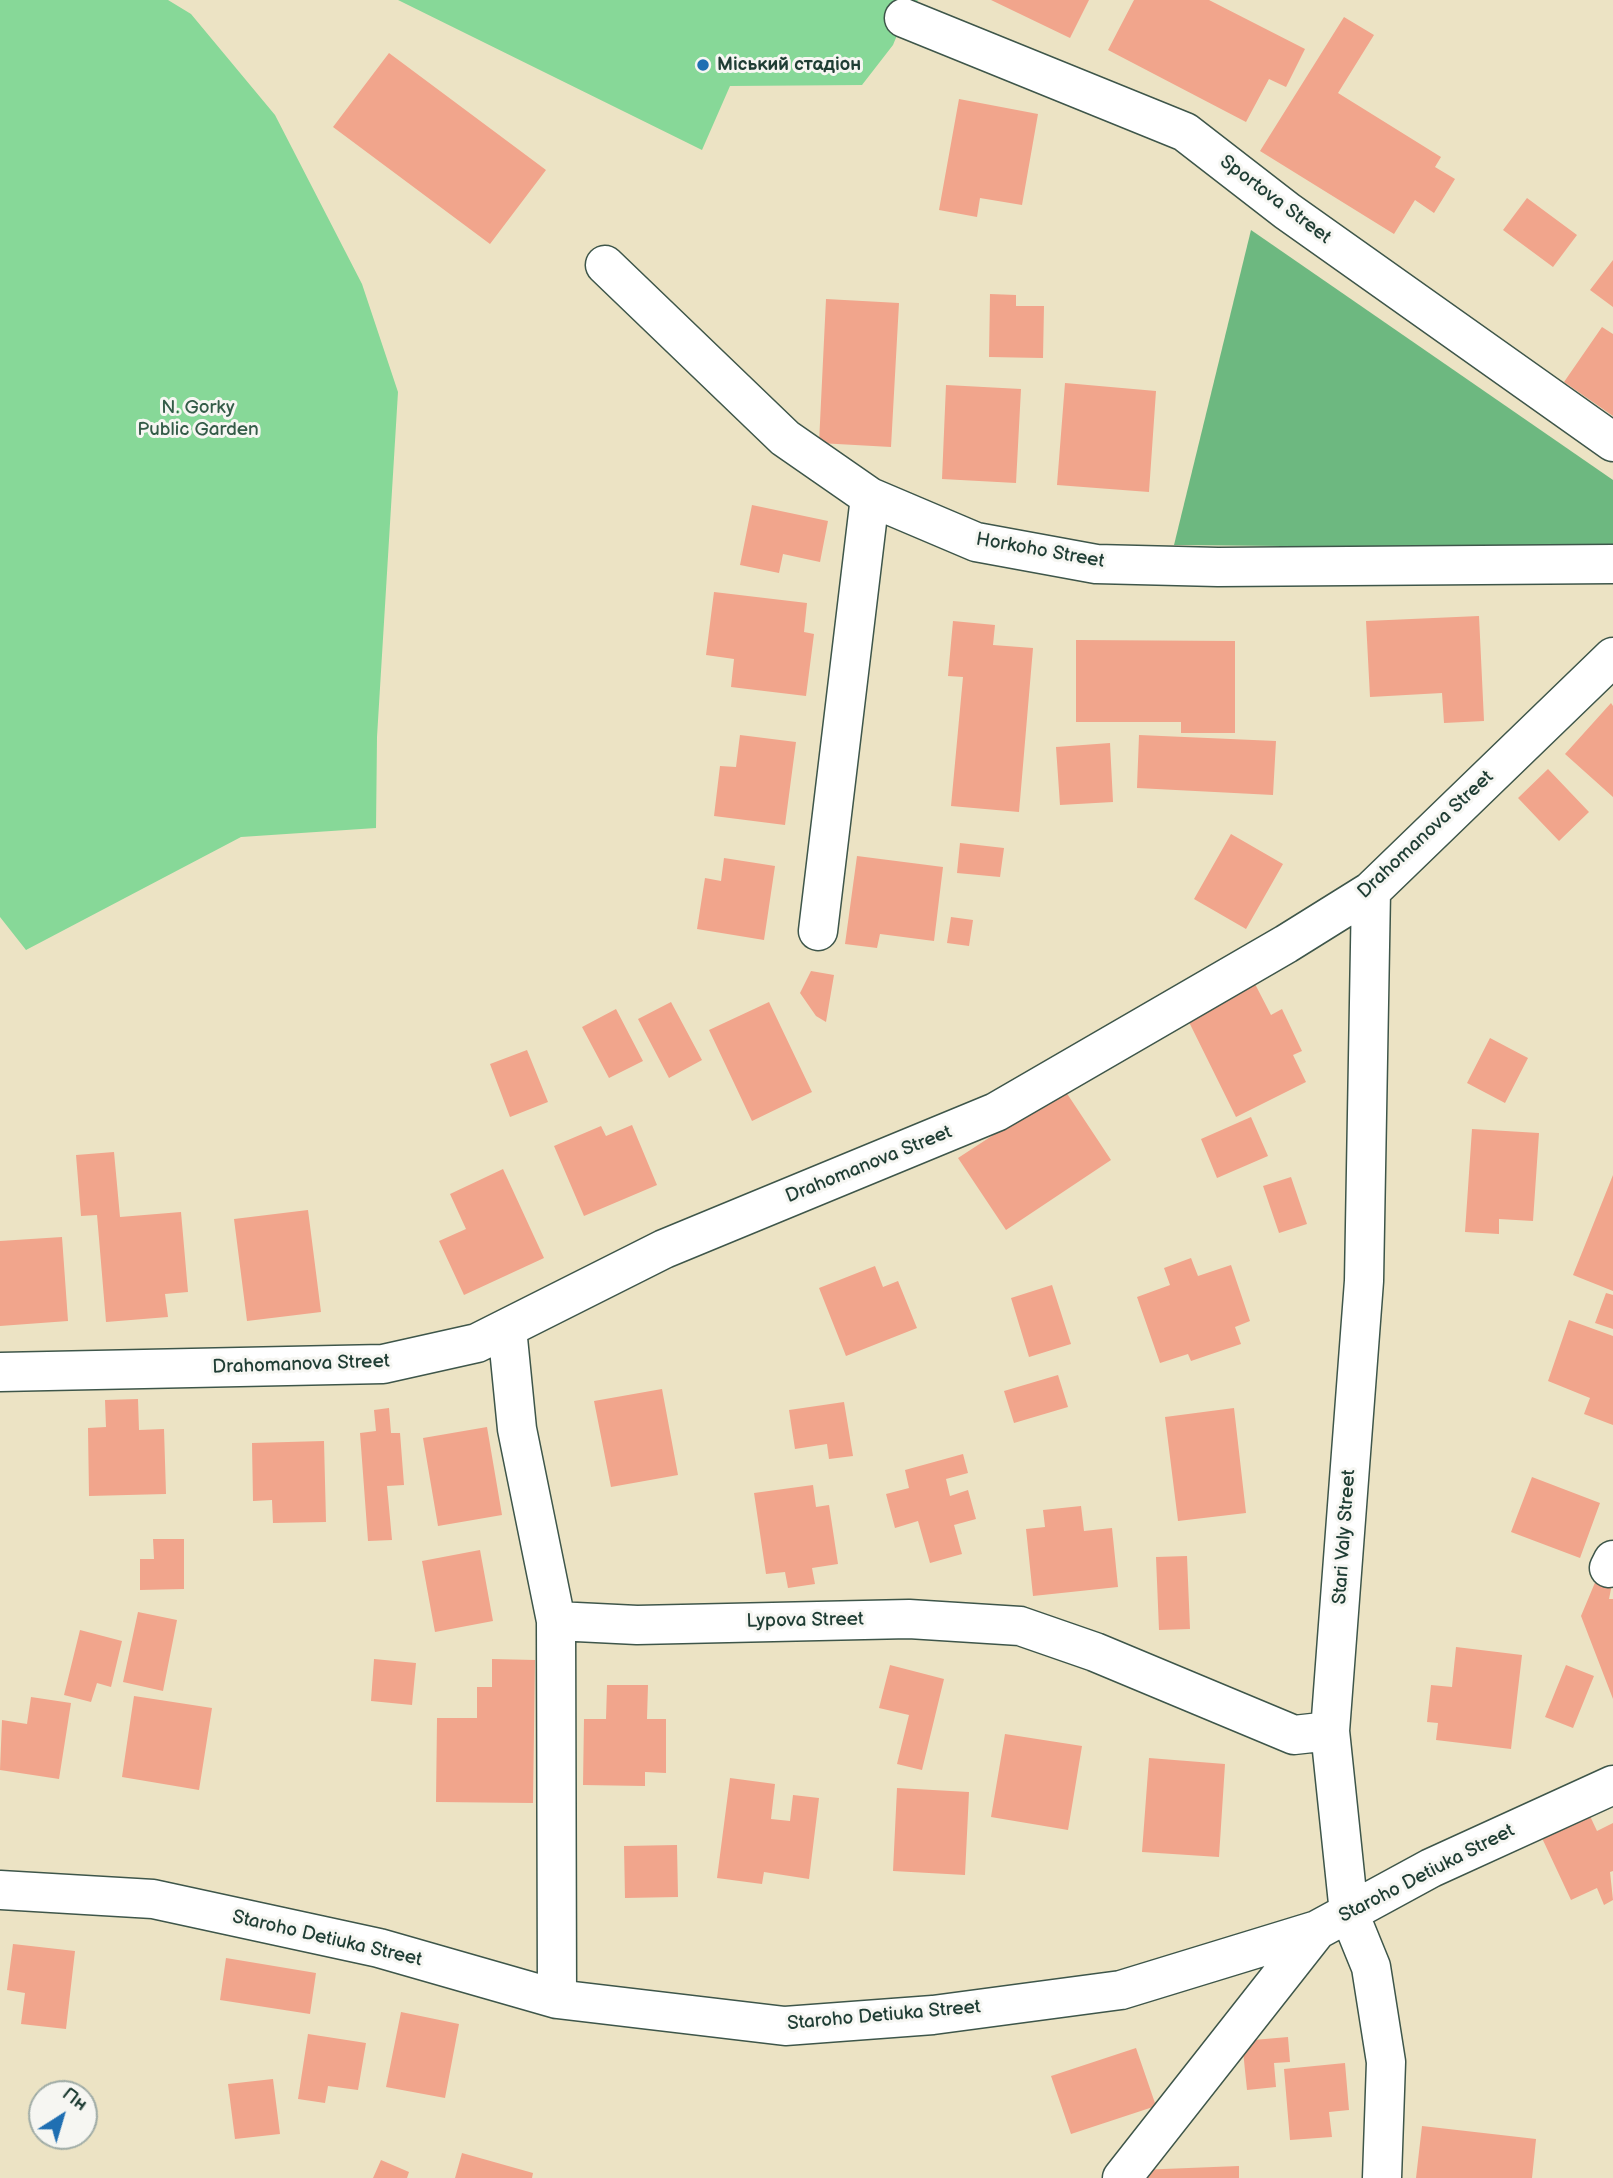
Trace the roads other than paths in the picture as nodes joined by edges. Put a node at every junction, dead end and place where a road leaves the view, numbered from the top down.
1 (904, 18) dead end
2 (605, 265) dead end
3 (1613, 442) edge
4 (870, 497) junction
5 (1613, 564) edge
6 (1613, 657) edge
7 (1371, 891) junction
8 (818, 931) dead end
9 (507, 1328) junction
10 (0, 1372) edge
11 (556, 1621) junction
12 (1330, 1731) junction
13 (1613, 1785) edge
14 (0, 1890) edge
15 (1333, 1921) junction
16 (557, 1999) junction
17 (1122, 2178) edge
18 (1382, 2178) edge

1 - 3 street, Sportova Street
2 - 4 street, Horkoho Street
4 - 5 street, Horkoho Street
4 - 8 street
6 - 7 street, Drahomanova Street
7 - 9 street, Drahomanova Street
7 - 12 street, Stari Valy Street
9 - 10 street, Drahomanova Street
9 - 11 street
11 - 12 street, Lypova Street
11 - 16 street
12 - 15 street, Stari Valy Street
13 - 15 street, Staroho Detiuka Street
14 - 16 street, Staroho Detiuka Street
15 - 16 street, Staroho Detiuka Street
15 - 17 street
15 - 18 street, Stari Valy Street

